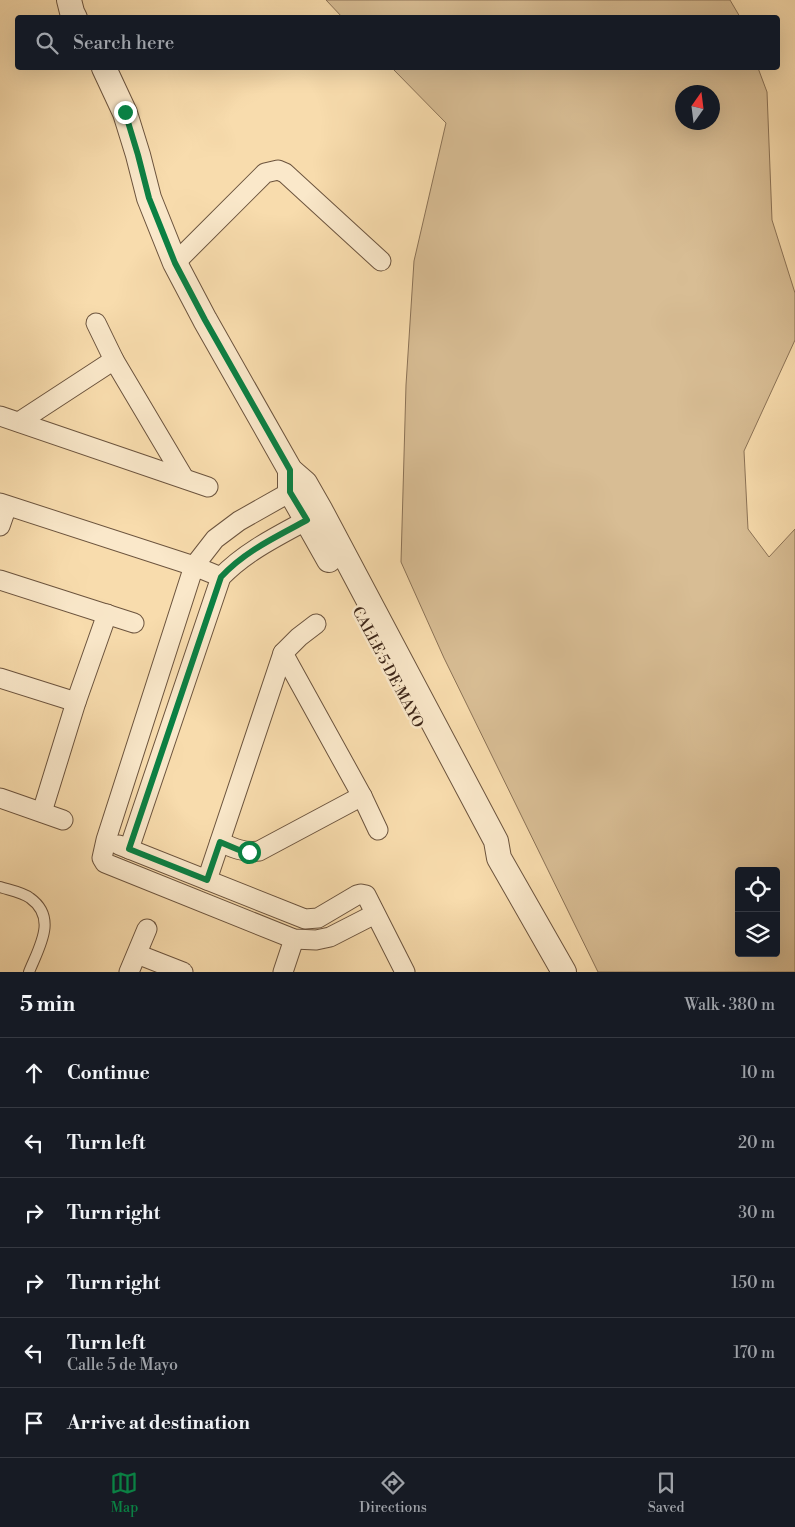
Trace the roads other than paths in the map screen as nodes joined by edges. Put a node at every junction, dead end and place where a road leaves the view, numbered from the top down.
1 (69, 0) edge
2 (74, 15) edge
3 (105, 70) edge
4 (380, 261) dead end
5 (175, 263) junction
6 (96, 323) dead end
7 (114, 360) junction
8 (0, 416) edge
9 (19, 422) junction
10 (184, 478) junction
11 (295, 481) junction
12 (208, 487) dead end
13 (4, 504) edge
14 (314, 516) junction
15 (0, 526) edge
16 (194, 566) junction
17 (221, 577) junction
18 (0, 580) edge
19 (107, 614) junction
20 (134, 623) dead end
21 (316, 624) dead end
22 (283, 653) junction
23 (0, 678) edge
24 (76, 702) junction
25 (362, 796) junction
26 (0, 798) edge
27 (42, 812) junction
28 (63, 820) dead end
29 (378, 830) dead end
30 (106, 840) junction
31 (220, 842) junction
32 (129, 849) junction
33 (207, 880) junction
34 (0, 887) edge
35 (375, 914) junction
36 (147, 929) dead end
37 (294, 939) junction
38 (137, 954) junction
39 (29, 972) edge
40 (129, 972) edge
41 (183, 972) edge
42 (283, 972) edge
43 (405, 972) edge
44 (564, 972) edge

1 - 2 street
3 - 5 street, CALLE 5 DE MAYO
4 - 5 street
5 - 11 street, CALLE 5 DE MAYO
6 - 7 street
7 - 9 street
7 - 10 street
8 - 9 street
9 - 10 street
10 - 12 street
11 - 14 street, CALLE 5 DE MAYO
11 - 16 street
13 - 15 street
13 - 16 street
14 - 17 street
14 - 44 street, CALLE 5 DE MAYO
16 - 17 street
16 - 30 street
17 - 32 street
18 - 19 street
19 - 20 street
19 - 24 street
21 - 22 street
22 - 25 street
22 - 31 street
23 - 24 street
24 - 27 street
25 - 29 street
25 - 31 street
26 - 27 street
27 - 28 street
30 - 32 street
30 - 37 street
31 - 33 street
32 - 33 street
33 - 35 street
34 - 39 lane
35 - 37 street
35 - 43 street
36 - 38 street
37 - 42 street
38 - 40 street
38 - 41 street

